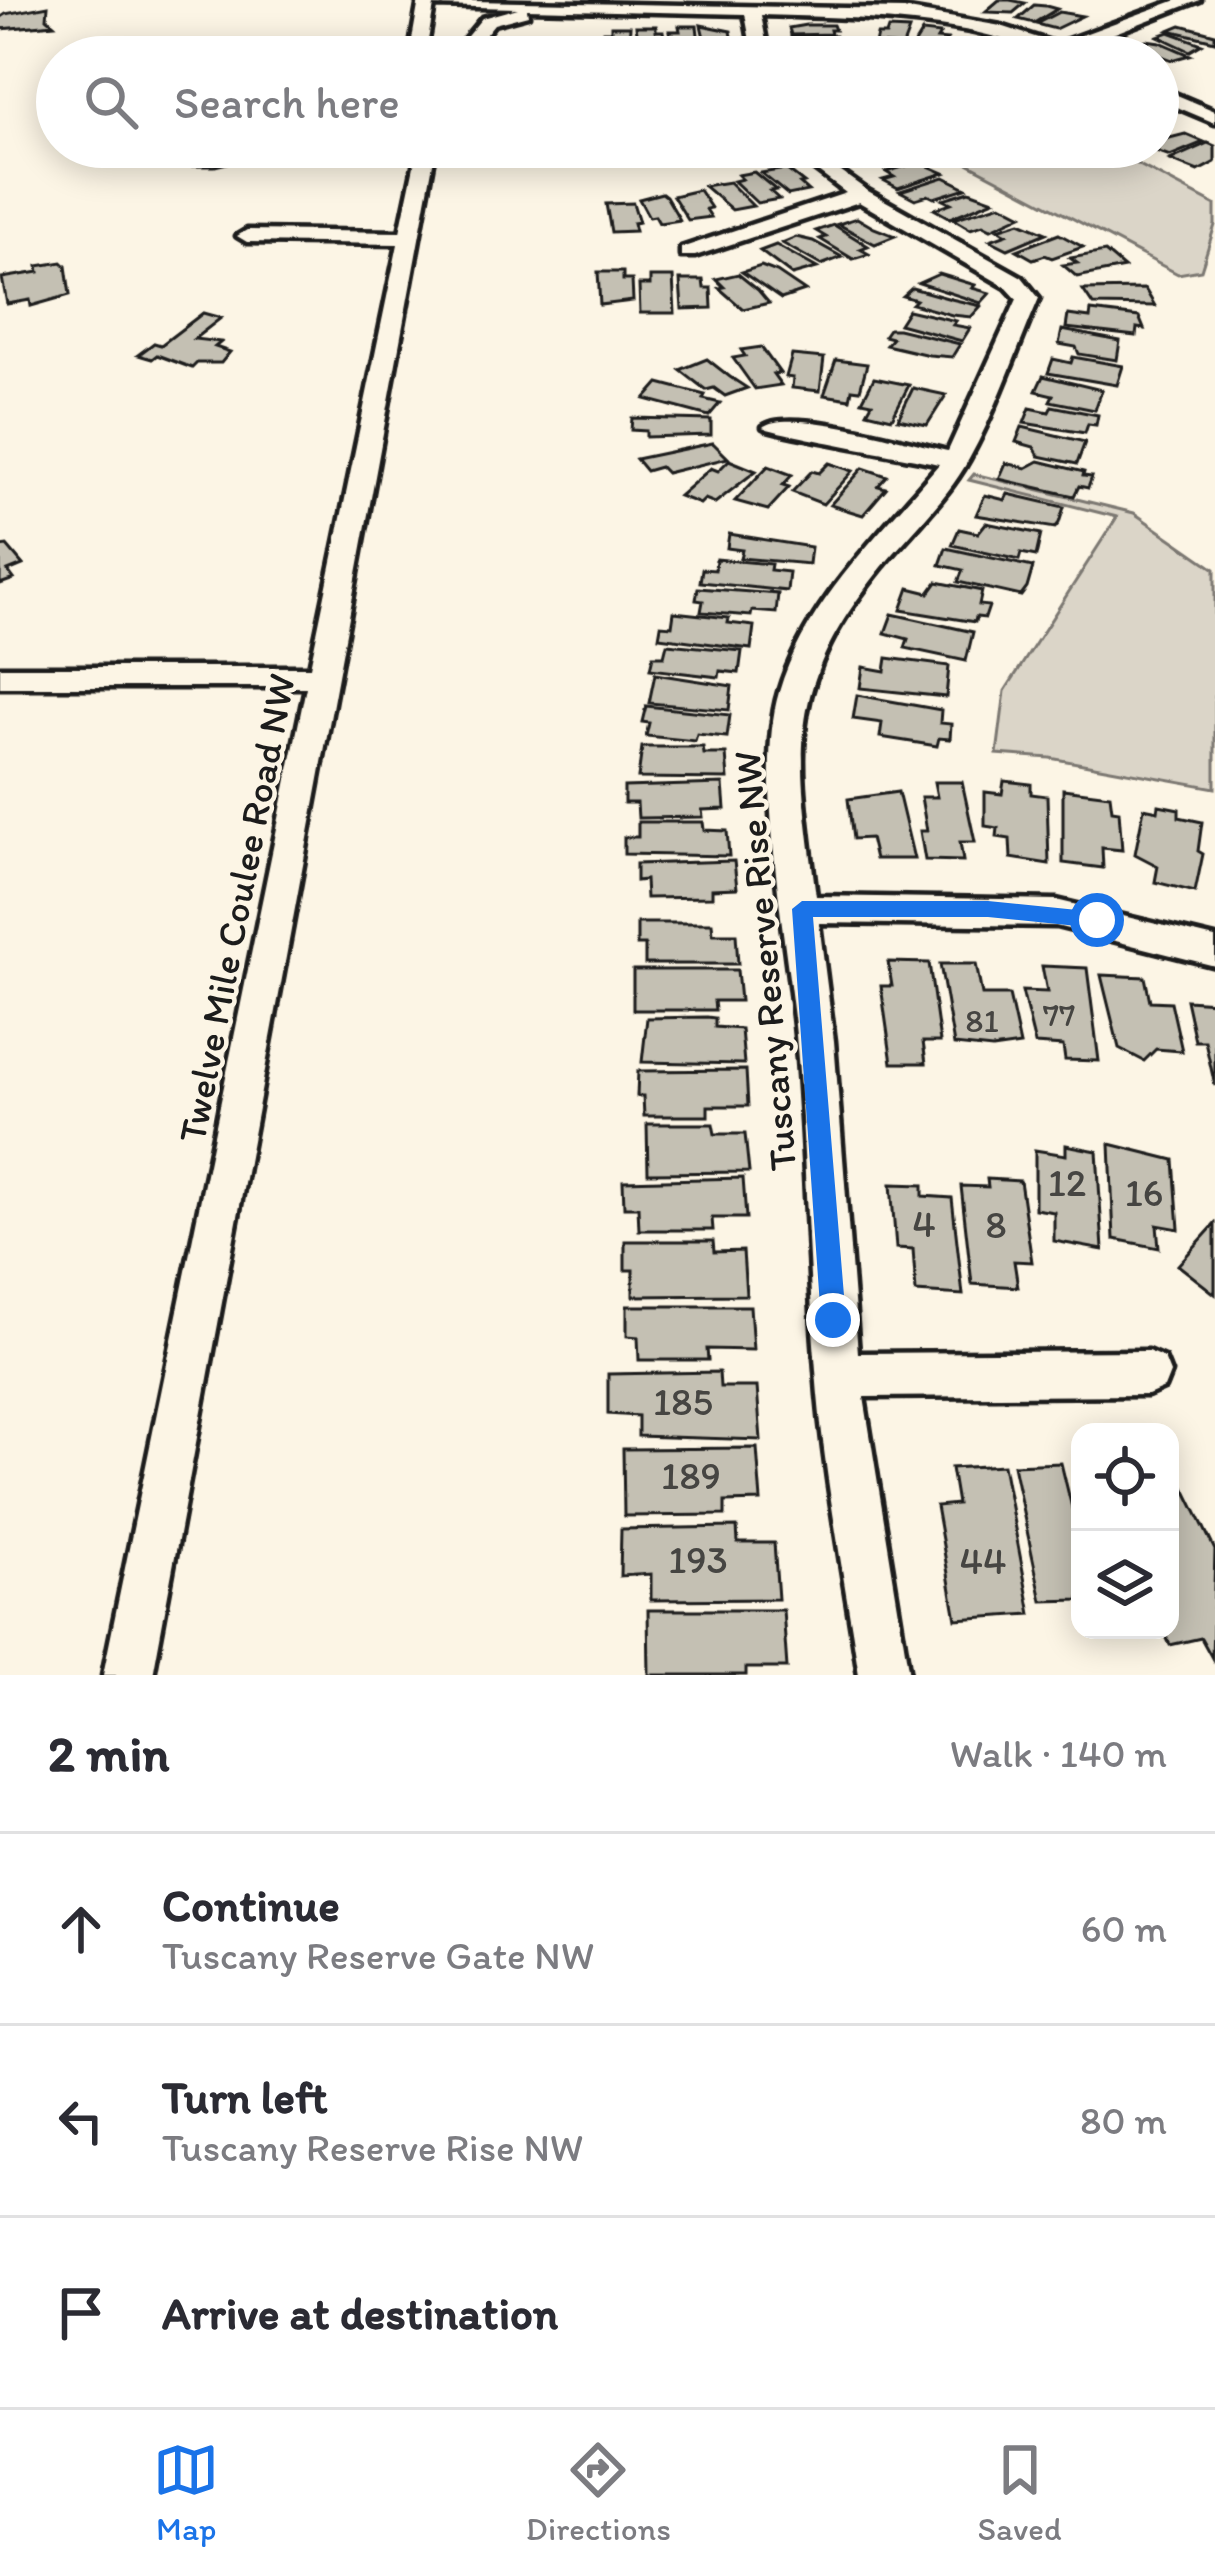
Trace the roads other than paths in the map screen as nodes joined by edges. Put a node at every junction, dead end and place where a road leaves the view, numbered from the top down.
1 (1192, 0) edge
2 (427, 4) edge
3 (463, 4) edge
4 (638, 8) junction
5 (752, 10) junction
6 (527, 11) junction
7 (421, 36) edge
8 (458, 36) edge
9 (474, 36) edge
10 (757, 36) edge
11 (1018, 36) edge
12 (1093, 36) edge
13 (1179, 102) edge
14 (1215, 118) edge
15 (421, 168) edge
16 (824, 168) edge
17 (861, 194) junction
18 (247, 236) dead end
19 (407, 238) junction
20 (688, 252) dead end
21 (775, 427) dead end
22 (956, 460) junction
23 (0, 677) edge
24 (324, 677) junction
25 (802, 909) junction
26 (1215, 952) edge
27 (1148, 1373) dead end
28 (838, 1375) junction
29 (128, 1675) edge
30 (884, 1675) edge

1 - 12 street
2 - 3 street
2 - 7 street
3 - 4 street
3 - 6 street
3 - 8 street
4 - 5 street
4 - 6 street
5 - 10 street
5 - 11 street
6 - 9 street
13 - 14 street
15 - 19 street, Twelve Mile Coulee Road NW
16 - 17 street, Tuscany Reserve Rise NW
17 - 20 street
17 - 22 street, Tuscany Reserve Rise NW
18 - 19 street
19 - 24 street, Twelve Mile Coulee Road NW
21 - 22 street
22 - 25 street, Tuscany Reserve Rise NW
23 - 24 street
24 - 29 street, Twelve Mile Coulee Road NW
25 - 26 street
25 - 28 street, Tuscany Reserve Rise NW
27 - 28 street
28 - 30 street, Tuscany Reserve Rise NW

